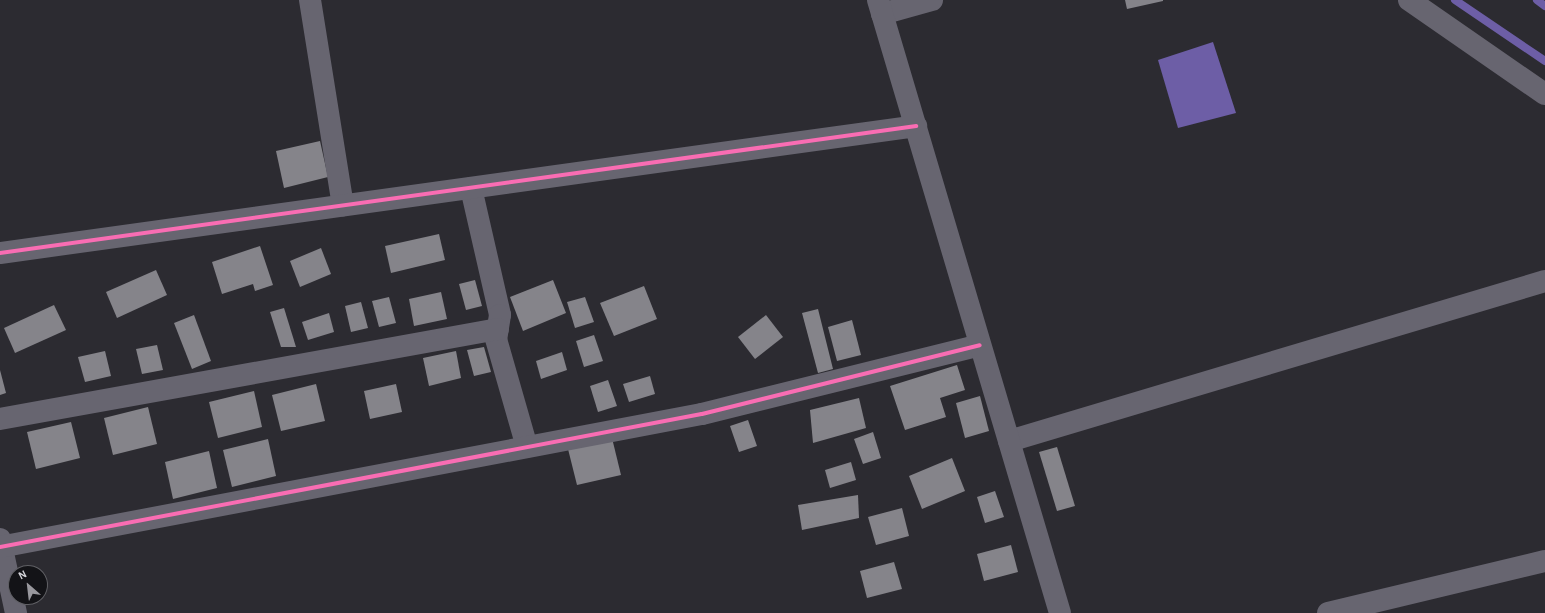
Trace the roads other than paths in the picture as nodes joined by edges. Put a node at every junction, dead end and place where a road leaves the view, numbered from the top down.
1 (310, 0) edge
2 (932, 0) edge
3 (1409, 0) edge
4 (880, 7) edge
5 (1545, 94) edge
6 (916, 126) junction
7 (471, 188) junction
8 (343, 205) junction
9 (0, 253) edge
10 (1545, 281) edge
11 (498, 330) junction
12 (980, 345) junction
13 (0, 419) edge
14 (1009, 441) junction
15 (527, 447) junction
16 (1, 544) edge
17 (1545, 561) edge
18 (16, 613) edge
19 (1060, 613) edge
20 (1328, 613) edge

1 - 8 street
2 - 4 street
3 - 5 street
4 - 6 street
6 - 7 street
6 - 12 street
7 - 8 street
7 - 11 street
8 - 9 street
10 - 14 street
11 - 13 street
11 - 15 street
12 - 14 street
12 - 15 street
14 - 19 street
15 - 16 street
16 - 18 street
17 - 20 street

